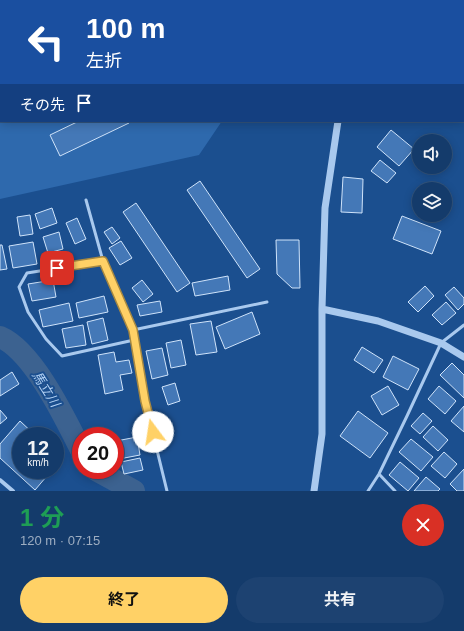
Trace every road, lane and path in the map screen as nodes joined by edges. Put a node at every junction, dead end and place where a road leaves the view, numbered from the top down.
1 (338, 122) edge
2 (86, 200) dead end
3 (103, 261) junction
4 (267, 302) dead end
5 (322, 309) junction
6 (464, 325) edge
7 (133, 330) junction
8 (134, 340) junction
9 (441, 343) junction
10 (464, 357) edge
11 (379, 474) junction
12 (0, 480) edge
13 (13, 491) edge
14 (167, 491) edge
15 (314, 491) edge
16 (368, 491) edge
17 (395, 491) edge

1 - 5 street
2 - 3 lane
3 - 7 lane
3 - 8 lane
4 - 7 lane
5 - 9 street
5 - 15 street
6 - 9 lane
7 - 8 lane
8 - 14 lane
9 - 10 street
9 - 11 lane
11 - 16 lane
11 - 17 lane
12 - 13 street

